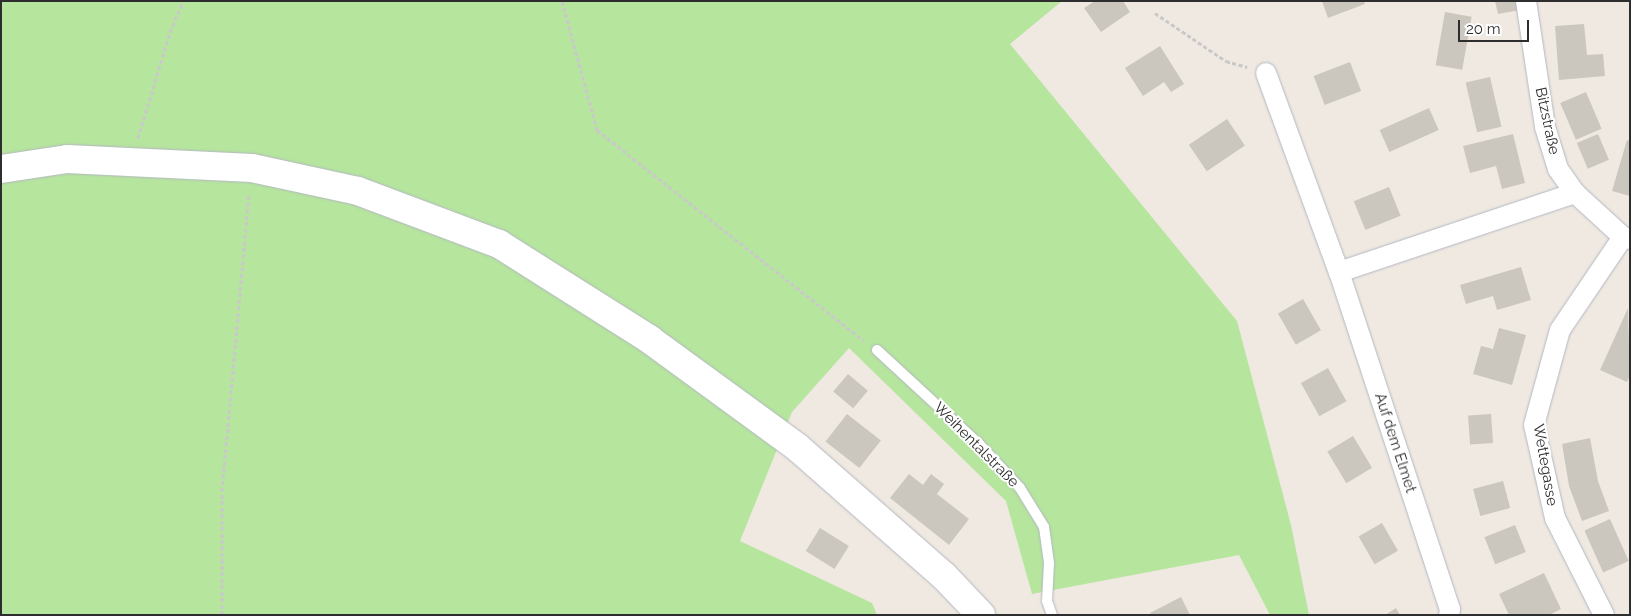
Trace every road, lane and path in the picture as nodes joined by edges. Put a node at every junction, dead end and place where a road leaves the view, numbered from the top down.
1 (183, 1) edge
2 (562, 1) edge
3 (1526, 1) edge
4 (1155, 13) dead end
5 (1266, 73) joint
6 (131, 160) junction
7 (252, 168) junction
8 (1, 169) edge
9 (1575, 193) junction
10 (1627, 238) edge
11 (1339, 272) junction
12 (877, 350) joint
13 (222, 615) edge
14 (981, 615) edge
15 (1052, 615) edge
16 (1449, 615) edge
17 (1604, 615) edge

1 - 6 path
2 - 12 path
3 - 9 street, Bitzstraße
4 - 5 path
5 - 11 street, Auf dem Elmet
6 - 7 street
6 - 8 street
7 - 13 path
7 - 14 street
9 - 10 street, Bitzstraße
9 - 11 street
10 - 17 street, Wettegasse
11 - 16 street, Auf dem Elmet
12 - 15 lane, Weihentalstraße

